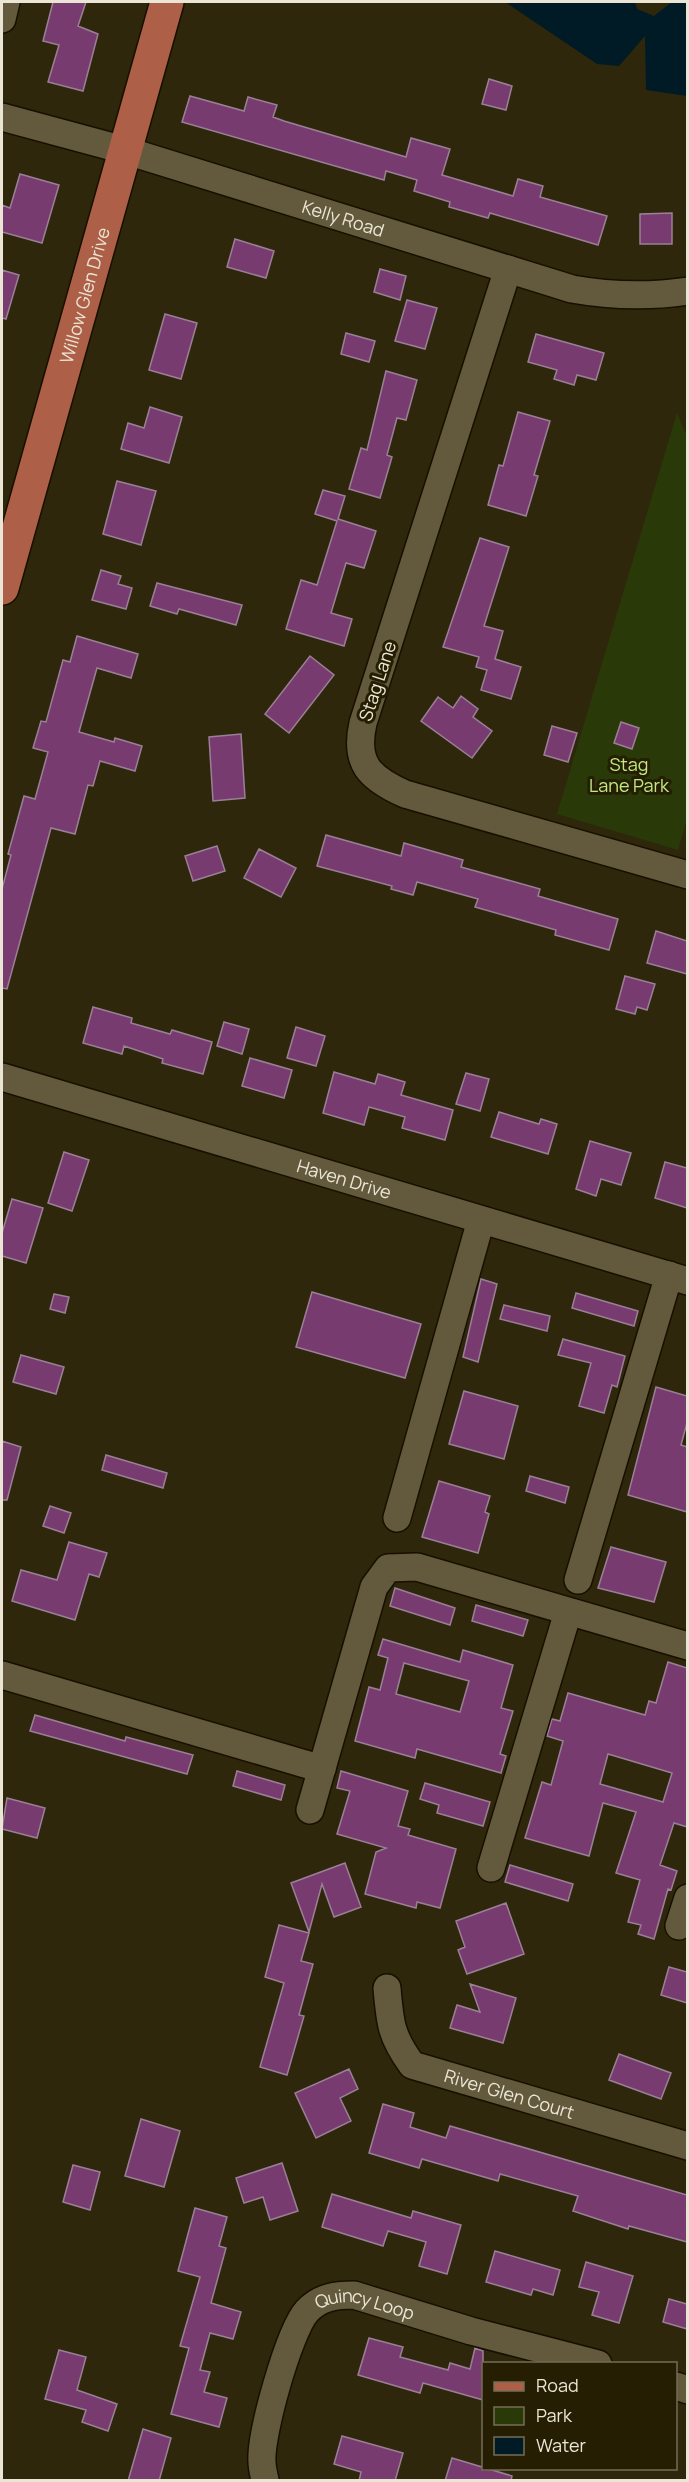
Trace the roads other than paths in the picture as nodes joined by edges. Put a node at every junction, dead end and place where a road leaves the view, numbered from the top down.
1 (6, 2) edge
2 (167, 2) edge
3 (2, 19) edge
4 (2, 117) edge
5 (124, 150) junction
6 (508, 269) junction
7 (687, 291) edge
8 (2, 588) edge
9 (687, 875) edge
10 (2, 1077) edge
11 (481, 1220) junction
12 (678, 1278) edge
13 (397, 1518) dead end
14 (578, 1580) dead end
15 (568, 1612) junction
16 (687, 1646) edge
17 (2, 1674) edge
18 (322, 1769) junction
19 (310, 1810) dead end
20 (490, 1868) dead end
21 (687, 1898) edge
22 (679, 1926) dead end
23 (387, 1988) dead end
24 (687, 2146) edge
25 (590, 2362) edge
26 (265, 2481) edge

1 - 3 street
2 - 5 main road, Willow Glen Drive
4 - 5 street, Kelly Road
5 - 6 street, Kelly Road
5 - 8 main road, Willow Glen Drive
6 - 7 street, Kelly Road
6 - 9 street, Stag Lane
10 - 11 street, Haven Drive
11 - 12 street, Haven Drive
11 - 13 street
12 - 14 street
15 - 16 street
15 - 18 street
15 - 20 street
17 - 18 street
18 - 19 street
21 - 22 street
23 - 24 street, River Glen Court
25 - 26 street, Quincy Loop

